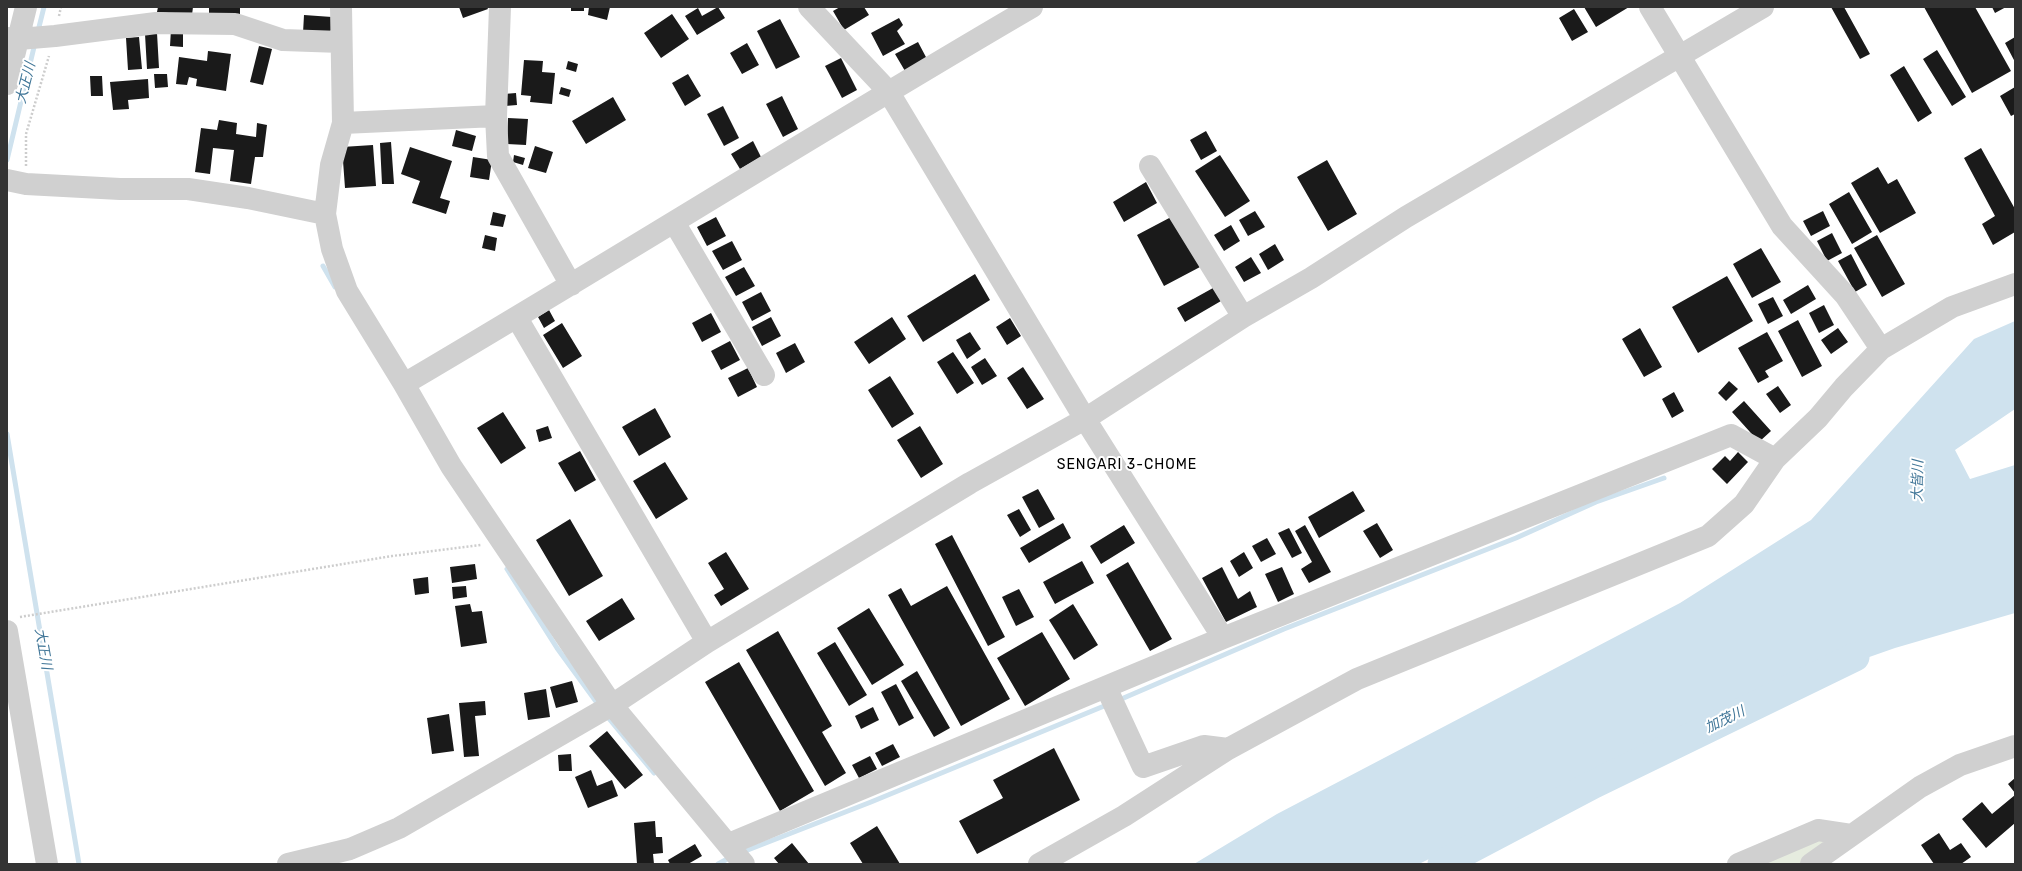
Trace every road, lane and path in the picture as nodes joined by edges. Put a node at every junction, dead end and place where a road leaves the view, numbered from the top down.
1 (26, 7) edge
2 (341, 7) edge
3 (500, 7) edge
4 (809, 7) edge
5 (1032, 7) edge
6 (1650, 7) edge
7 (1763, 7) edge
8 (55, 36) junction
9 (13, 38) edge
10 (341, 42) junction
11 (1680, 57) junction
12 (7, 84) edge
13 (888, 91) junction
14 (496, 116) junction
15 (343, 123) junction
16 (1150, 166) dead end
17 (16, 182) edge
18 (325, 214) junction
19 (674, 222) junction
20 (571, 284) junction
21 (2015, 284) edge
22 (1243, 316) junction
23 (517, 318) junction
24 (1881, 349) junction
25 (764, 375) dead end
26 (404, 384) junction
27 (1085, 419) junction
28 (1775, 459) junction
29 (501, 538) junction
30 (11, 625) edge
31 (1223, 638) junction
32 (708, 642) junction
33 (1106, 687) junction
34 (612, 705) junction
35 (2015, 746) edge
36 (1228, 749) junction
37 (1851, 835) junction
38 (729, 844) junction
39 (742, 863) edge
40 (47, 864) edge
41 (288, 864) edge
42 (1038, 864) edge
43 (1738, 864) edge
44 (1811, 864) edge

1 - 9 street
2 - 10 street
3 - 14 street
4 - 13 street
5 - 13 street
6 - 11 street
7 - 11 street
8 - 9 street
8 - 10 street
8 - 17 path
9 - 12 street
10 - 15 street
11 - 22 street
11 - 24 street
13 - 19 street
13 - 27 street
14 - 15 street
14 - 20 street
15 - 18 street
16 - 22 street
17 - 18 street
18 - 26 street
19 - 20 street
19 - 25 street
20 - 23 street
21 - 24 street
22 - 27 street
23 - 26 street
23 - 32 street
24 - 28 street
26 - 29 street
27 - 31 street
27 - 32 street
28 - 31 street
28 - 36 street
29 - 30 path
29 - 34 street
30 - 40 street
31 - 33 street
32 - 34 street
33 - 36 street
33 - 38 street
34 - 38 street
34 - 41 street
35 - 37 street
36 - 42 street
37 - 43 street
37 - 44 street
38 - 39 street

